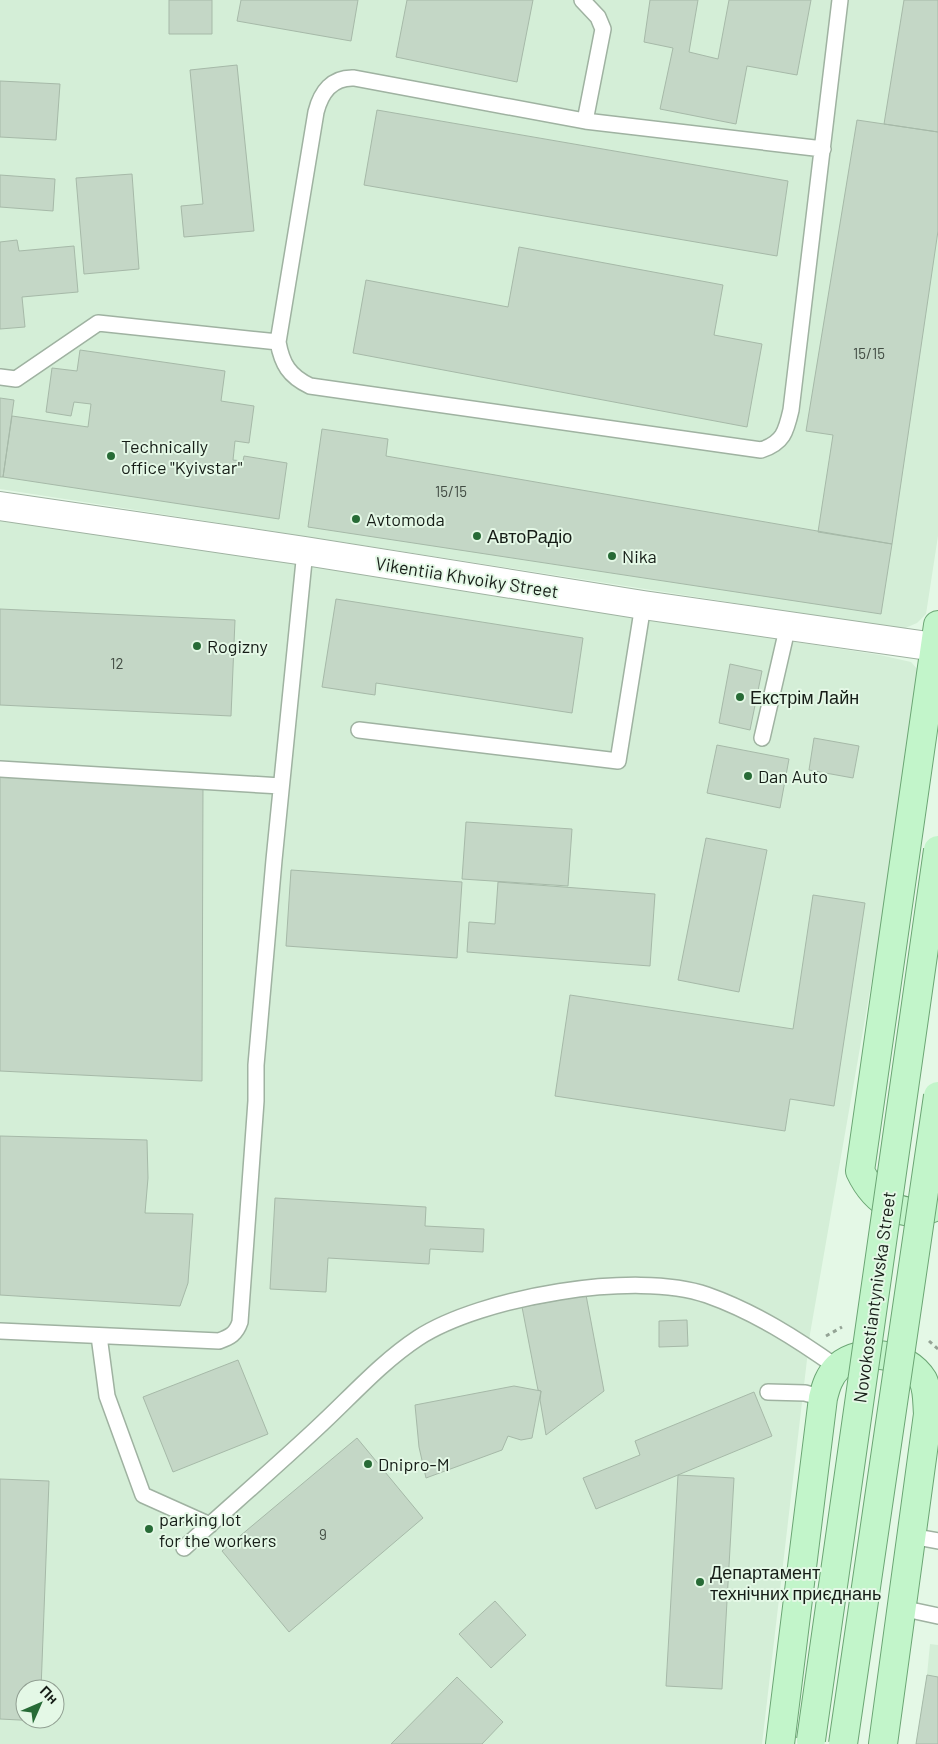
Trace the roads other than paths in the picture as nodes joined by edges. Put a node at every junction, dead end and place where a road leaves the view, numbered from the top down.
1 (582, 0) edge
2 (840, 0) edge
3 (585, 121) junction
4 (822, 149) junction
5 (278, 342) junction
6 (0, 376) edge
7 (0, 506) edge
8 (305, 551) junction
9 (643, 605) junction
10 (788, 624) junction
11 (936, 636) edge
12 (359, 730) dead end
13 (762, 738) dead end
14 (0, 769) edge
15 (282, 786) junction
16 (938, 850) edge
17 (938, 1096) edge
18 (938, 1205) edge
19 (0, 1331) edge
20 (98, 1336) junction
21 (838, 1368) junction
22 (768, 1392) dead end
23 (823, 1398) junction
24 (210, 1525) junction
25 (911, 1536) junction
26 (938, 1540) edge
27 (184, 1548) dead end
28 (901, 1608) junction
29 (938, 1616) edge
30 (811, 1742) edge
31 (780, 1744) edge
32 (843, 1744) edge
33 (883, 1744) edge

1 - 3 lane
2 - 4 lane
3 - 4 lane
3 - 5 lane
4 - 5 lane
5 - 6 lane
7 - 8 street, Vikentiia Khvoiky Street
8 - 9 street, Vikentiia Khvoiky Street
8 - 15 lane
9 - 10 street, Vikentiia Khvoiky Street
9 - 12 lane
10 - 11 street, Vikentiia Khvoiky Street
10 - 13 lane
11 - 18 main road
14 - 15 lane
15 - 20 lane
16 - 30 main road, Novokostiantynivska Street, bridge
17 - 32 main road, Novokostiantynivska Street, bridge
19 - 20 lane
20 - 24 lane
21 - 23 main road
21 - 24 lane
21 - 25 main road
22 - 23 lane
23 - 31 main road
24 - 27 lane
25 - 26 lane
25 - 28 main road
28 - 29 lane
28 - 33 main road

